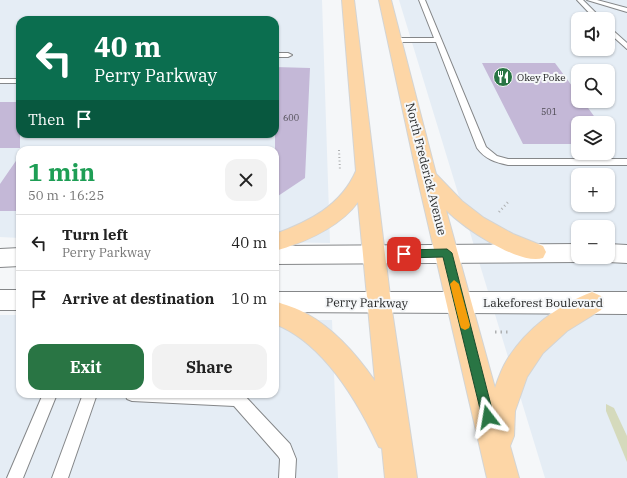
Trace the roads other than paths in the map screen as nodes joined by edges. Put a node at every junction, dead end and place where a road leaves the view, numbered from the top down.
1 (385, 0) edge
2 (422, 0) edge
3 (580, 0) edge
4 (590, 0) edge
5 (346, 2) edge
6 (627, 10) edge
7 (592, 12) edge
8 (615, 35) edge
9 (395, 40) junction
10 (438, 40) junction
11 (627, 47) edge
12 (279, 55) edge
13 (288, 55) dead end
14 (0, 81) edge
15 (16, 81) edge
16 (627, 162) edge
17 (366, 170) junction
18 (427, 176) junction
19 (279, 241) edge
20 (534, 252) junction
21 (447, 253) junction
22 (571, 253) edge
23 (615, 253) edge
24 (627, 254) edge
25 (279, 255) edge
26 (375, 255) junction
27 (16, 257) edge
28 (0, 258) edge
29 (0, 300) edge
30 (16, 300) edge
31 (279, 302) edge
32 (459, 303) junction
33 (592, 303) junction
34 (627, 303) edge
35 (379, 304) junction
36 (279, 314) edge
37 (48, 398) edge
38 (89, 398) edge
39 (233, 398) edge
40 (398, 451) junction
41 (501, 469) edge
42 (15, 478) edge
43 (60, 478) edge
44 (287, 478) edge
45 (401, 478) edge

1 - 9 main road, North Frederick Avenue
2 - 10 lane
3 - 7 lane
4 - 6 lane
5 - 17 main road
8 - 11 lane
9 - 10 lane
9 - 18 main road, North Frederick Avenue
10 - 16 lane
12 - 13 lane
14 - 15 lane
17 - 19 main road
17 - 26 main road
18 - 20 main road
18 - 21 main road, North Frederick Avenue
20 - 21 street
20 - 22 street
21 - 26 street
21 - 32 main road, North Frederick Avenue
23 - 24 street
25 - 26 street
26 - 35 main road
27 - 28 street
29 - 30 street
31 - 35 street, Perry Parkway
32 - 33 street, Lakeforest Boulevard
32 - 35 street, Perry Parkway
32 - 41 main road, North Frederick Avenue
33 - 34 street, Lakeforest Boulevard
33 - 41 main road
35 - 40 main road
36 - 40 main road
37 - 42 lane
38 - 43 lane
39 - 44 lane
40 - 45 main road

